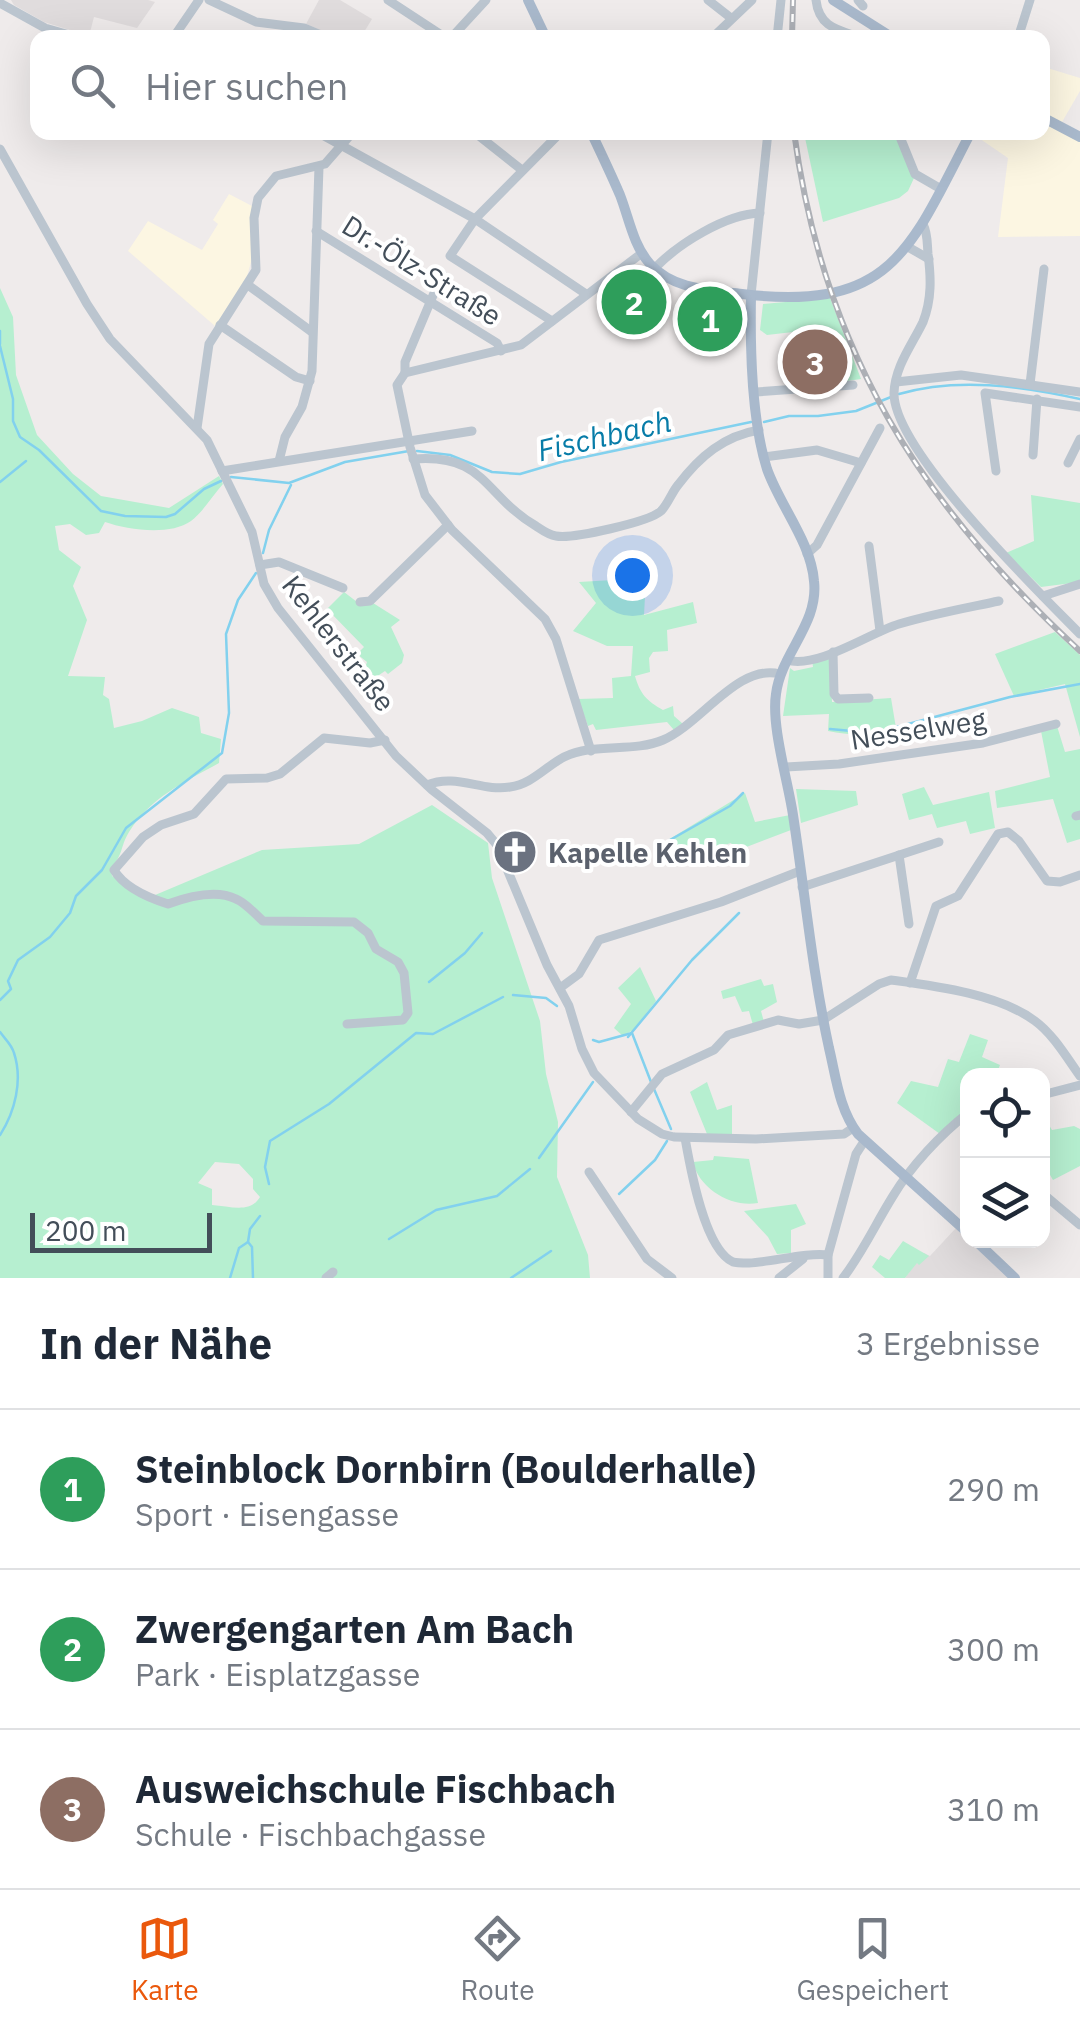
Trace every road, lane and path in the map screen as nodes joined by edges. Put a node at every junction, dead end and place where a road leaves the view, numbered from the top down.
1 (199, 0) edge
2 (209, 0) edge
3 (388, 0) edge
4 (486, 0) edge
5 (528, 0) edge
6 (708, 0) edge
7 (752, 0) edge
8 (781, 0) edge
9 (833, 0) edge
10 (1030, 0) edge
11 (816, 3) edge
12 (2, 4) edge
13 (731, 18) junction
14 (52, 30) edge
15 (178, 30) edge
16 (309, 30) edge
17 (436, 30) edge
18 (457, 30) edge
19 (542, 30) edge
20 (720, 30) edge
21 (778, 30) edge
22 (839, 30) edge
23 (880, 30) edge
24 (1021, 30) edge
25 (1050, 122) edge
26 (1080, 137) edge
27 (335, 140) edge
28 (347, 140) edge
29 (484, 140) edge
30 (553, 140) edge
31 (594, 140) edge
32 (767, 140) edge
33 (901, 140) edge
34 (967, 140) edge
35 (344, 144) junction
36 (0, 149) edge
37 (319, 167) junction
38 (522, 170) junction
39 (941, 189) junction
40 (760, 213) junction
41 (476, 219) junction
42 (923, 224) junction
43 (316, 231) junction
44 (916, 236) junction
45 (928, 244) junction
46 (908, 247) junction
47 (642, 253) junction
48 (929, 259) junction
49 (654, 268) junction
50 (1044, 268) dead end
51 (442, 274) dead end
52 (248, 285) junction
53 (586, 294) junction
54 (752, 295) junction
55 (432, 302) junction
56 (552, 321) junction
57 (220, 326) junction
58 (312, 332) junction
59 (501, 351) junction
60 (403, 375) junction
61 (310, 381) junction
62 (1030, 384) junction
63 (854, 385) dead end
64 (895, 391) junction
65 (756, 392) junction
66 (1080, 392) edge
67 (1037, 399) junction
68 (1080, 407) edge
69 (197, 428) junction
70 (880, 428) dead end
71 (759, 430) junction
72 (472, 432) dead end
73 (1080, 439) edge
74 (411, 451) junction
75 (1034, 455) dead end
76 (764, 457) junction
77 (280, 460) junction
78 (861, 462) junction
79 (1068, 463) dead end
80 (222, 471) junction
81 (996, 471) dead end
82 (448, 525) junction
83 (868, 546) dead end
84 (808, 554) junction
85 (260, 565) junction
86 (1080, 584) edge
87 (343, 588) dead end
88 (1043, 596) junction
89 (999, 601) dead end
90 (365, 602) dead end
91 (880, 631) junction
92 (1080, 634) edge
93 (833, 652) junction
94 (787, 660) junction
95 (780, 674) junction
96 (869, 698) dead end
97 (1056, 724) dead end
98 (386, 740) junction
99 (591, 751) junction
100 (786, 767) junction
101 (427, 785) junction
102 (939, 842) dead end
103 (899, 855) junction
104 (800, 871) junction
105 (1080, 875) edge
106 (802, 887) junction
107 (909, 924) dead end
108 (910, 984) junction
109 (560, 988) junction
110 (823, 1020) junction
111 (347, 1024) dead end
112 (1080, 1076) edge
113 (1080, 1085) edge
114 (1050, 1093) edge
115 (634, 1116) junction
116 (960, 1120) edge
117 (849, 1132) junction
118 (685, 1138) junction
119 (862, 1144) junction
120 (589, 1172) dead end
121 (907, 1178) junction
122 (1050, 1200) edge
123 (1080, 1225) edge
124 (960, 1226) edge
125 (983, 1248) edge
126 (828, 1254) junction
127 (805, 1258) junction
128 (672, 1278) edge
129 (779, 1278) edge
130 (828, 1278) edge
131 (843, 1278) edge
132 (1015, 1278) edge

1 - 15 street
2 - 16 street
3 - 17 street
4 - 18 street
5 - 19 main road
6 - 13 street
7 - 13 street
8 - 21 street
9 - 23 main road
10 - 24 street
11 - 22 street
12 - 14 street
13 - 20 street
25 - 26 main road
27 - 35 street
28 - 35 street
29 - 38 street
30 - 38 street
31 - 47 main road
32 - 40 street
33 - 39 street
34 - 39 main road
35 - 37 street
35 - 41 street
36 - 69 street, Kehlerstraße
37 - 43 street
37 - 52 street
38 - 41 street
39 - 42 main road
40 - 49 street
40 - 54 street
41 - 53 street
41 - 56 street
42 - 44 main road
42 - 45 street
43 - 55 street, Dr.-Ölz-Straße
43 - 58 street
44 - 45 street
44 - 46 main road
45 - 48 street
46 - 48 street
46 - 54 main road
47 - 49 main road
47 - 53 street
48 - 64 street
49 - 54 main road
50 - 62 street
51 - 55 street
52 - 57 street
52 - 58 street
53 - 56 street
54 - 65 main road
55 - 59 street, Dr.-Ölz-Straße
55 - 60 street
56 - 59 street
57 - 61 street
57 - 69 street
58 - 61 street
59 - 60 street
60 - 74 street
61 - 77 street
62 - 64 street
62 - 66 street
63 - 65 street
64 - 88 street
65 - 71 main road
67 - 68 street
67 - 75 street
67 - 81 street
69 - 80 street, Kehlerstraße
70 - 78 street
71 - 74 street
71 - 76 main road
72 - 74 street
73 - 79 street
74 - 77 street
74 - 82 street
76 - 78 street
76 - 84 main road
77 - 80 street
78 - 84 street
80 - 85 street, Kehlerstraße
82 - 90 street
82 - 99 street
83 - 91 street
84 - 94 main road
85 - 87 street
85 - 98 street, Kehlerstraße
86 - 88 street
88 - 92 street
89 - 91 street
91 - 93 street
93 - 94 street
93 - 96 street
94 - 95 main road
95 - 99 street
95 - 100 main road
97 - 100 street, Nesselweg
98 - 101 street, Kehlerstraße
98 - 111 street
99 - 101 street
100 - 104 main road
101 - 109 street, Kehlerstraße
102 - 103 street
103 - 106 street
103 - 107 street
104 - 106 main road
104 - 109 street
105 - 108 street
106 - 110 main road
108 - 110 street
108 - 112 street
109 - 115 street, Kehlerstraße
110 - 115 street
110 - 117 main road
113 - 114 street
115 - 118 street
116 - 121 street
117 - 118 street
117 - 119 main road
118 - 127 street
119 - 121 main road
119 - 126 street
120 - 128 street
121 - 124 main road
121 - 131 street
122 - 123 street
125 - 132 main road
126 - 127 street
126 - 130 street
127 - 129 street

